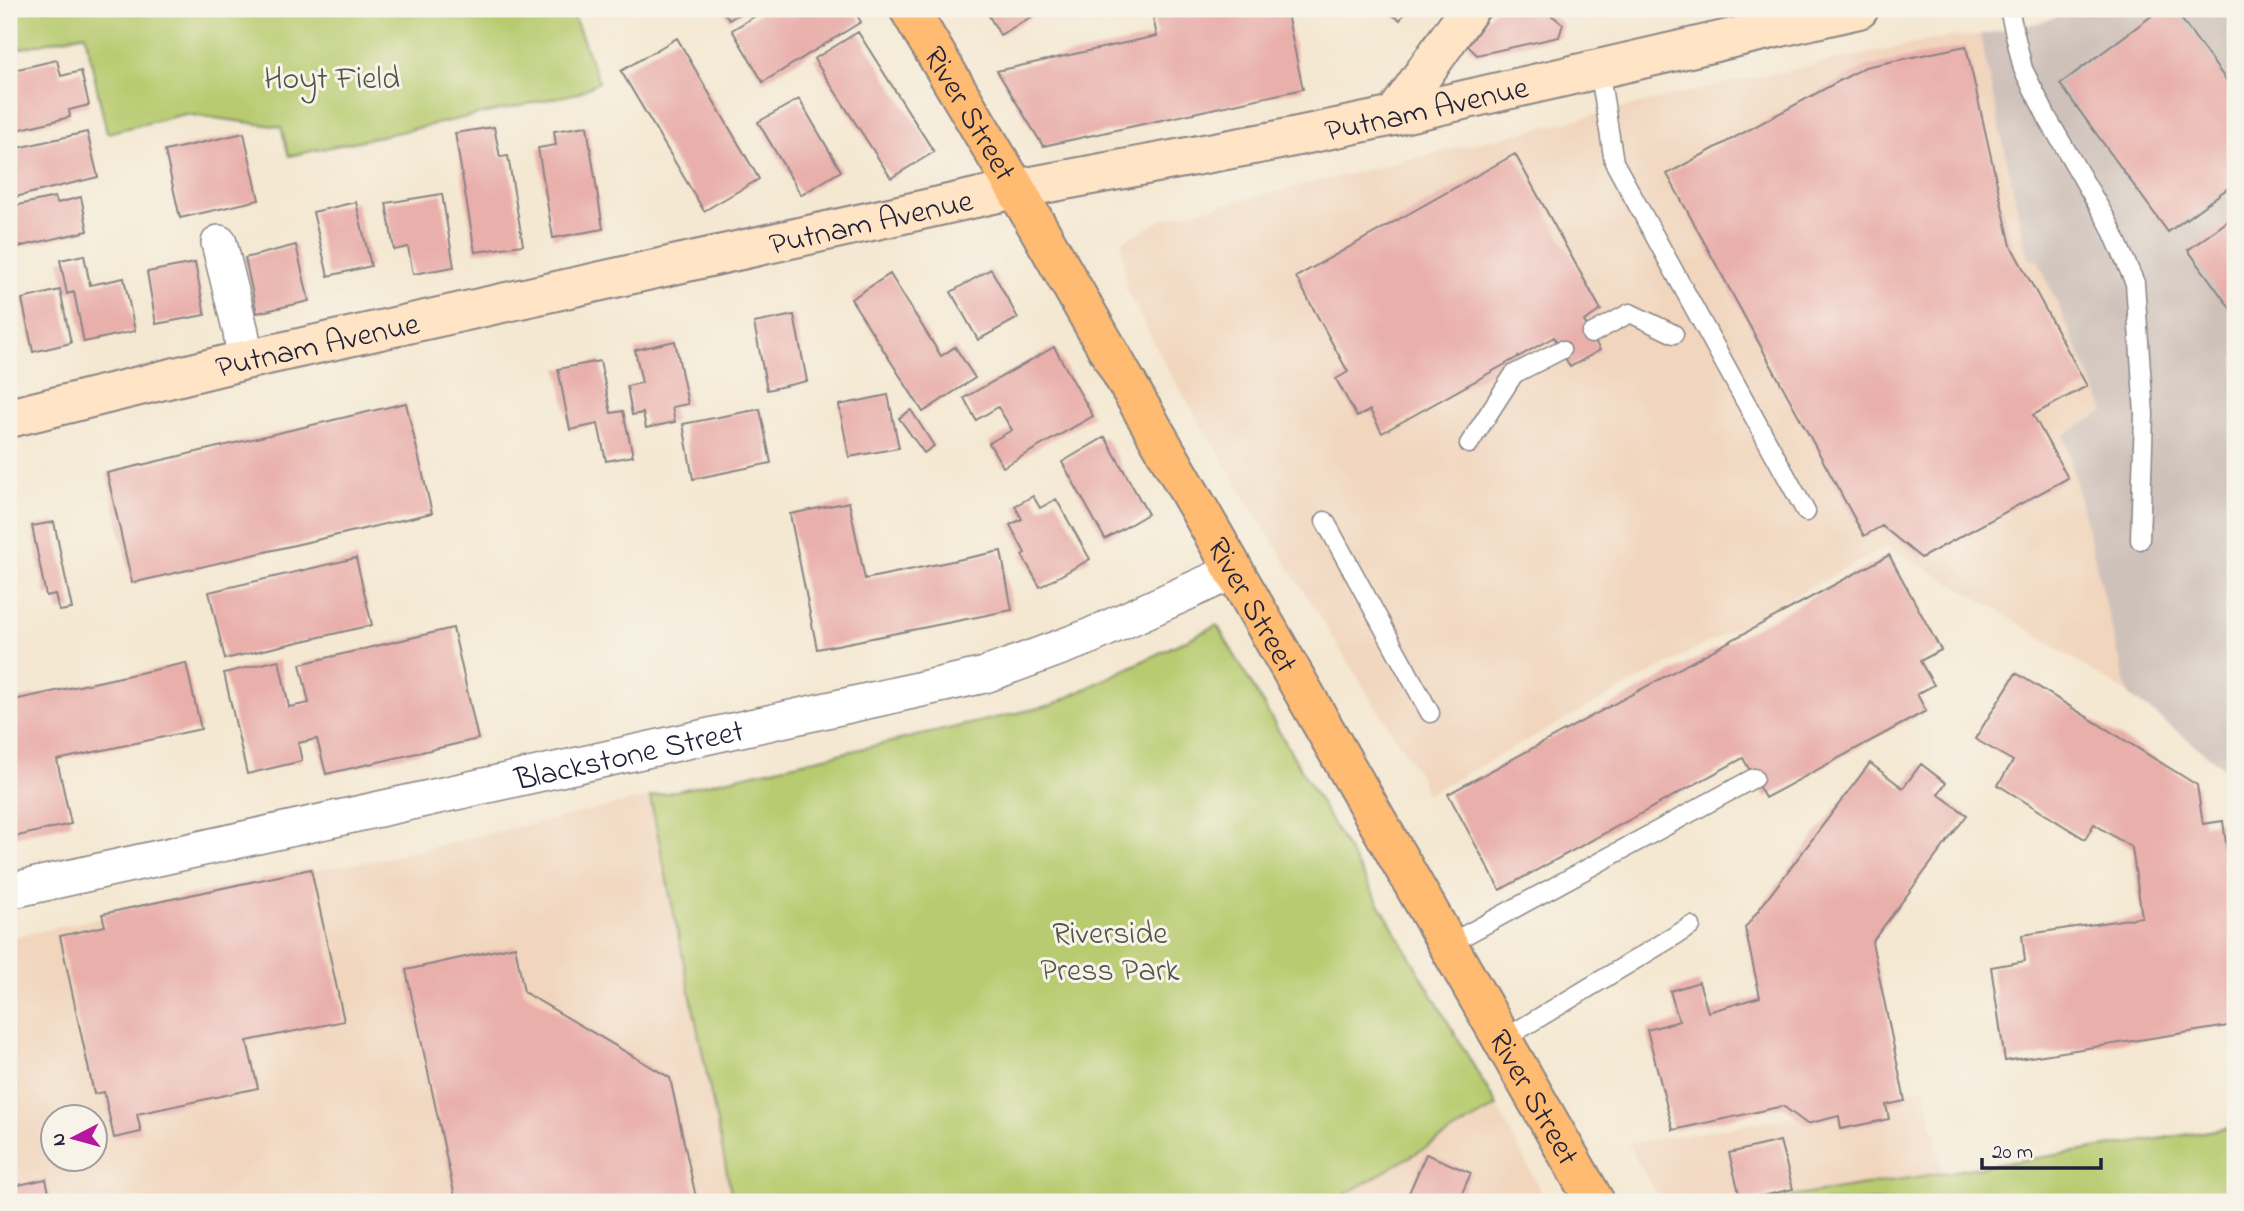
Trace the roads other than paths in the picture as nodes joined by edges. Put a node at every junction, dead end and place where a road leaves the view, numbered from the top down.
1 (909, 9) edge
2 (1469, 9) edge
3 (1859, 9) edge
4 (2008, 9) edge
5 (1599, 68) junction
6 (1394, 116) junction
7 (1016, 189) junction
8 (219, 243) dead end
9 (1591, 334) dead end
10 (1674, 334) dead end
11 (1561, 350) dead end
12 (245, 360) junction
13 (9, 418) edge
14 (1469, 444) dead end
15 (1806, 512) dead end
16 (1325, 521) dead end
17 (2140, 540) dead end
18 (1234, 571) junction
19 (1430, 713) dead end
20 (1754, 778) dead end
21 (9, 891) edge
22 (1691, 926) dead end
23 (1447, 945) junction
24 (1502, 1040) junction
25 (1595, 1202) edge

1 - 7 main road, River Street
2 - 6 main road
3 - 5 main road, Putnam Avenue
4 - 17 lane
5 - 6 main road, Putnam Avenue
5 - 15 lane
6 - 7 main road, Putnam Avenue
7 - 12 main road, Putnam Avenue
7 - 18 main road, River Street
8 - 12 street
9 - 10 lane
11 - 14 lane
12 - 13 main road, Putnam Avenue
16 - 19 lane
18 - 21 street, Blackstone Street
18 - 23 main road, River Street
20 - 23 lane
22 - 24 lane
23 - 24 main road, River Street
24 - 25 main road, River Street

